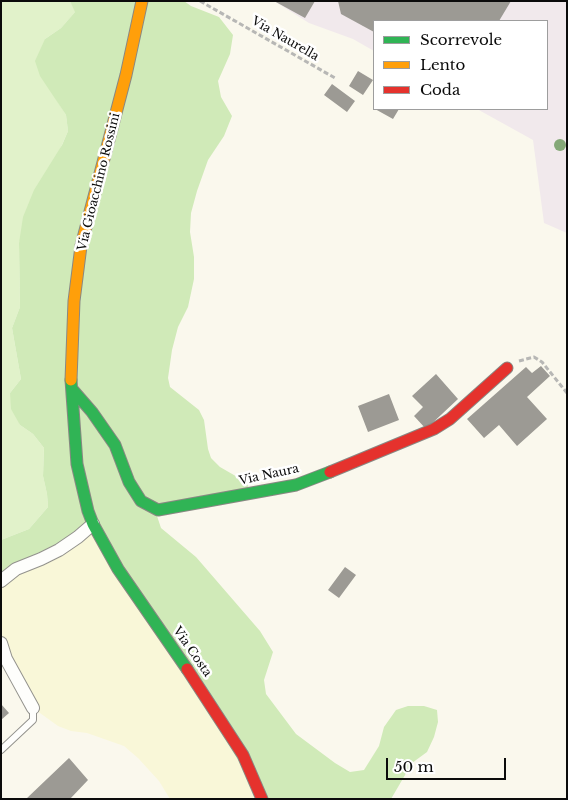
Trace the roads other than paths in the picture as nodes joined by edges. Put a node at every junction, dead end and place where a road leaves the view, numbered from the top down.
1 (142, 1) edge
2 (507, 368) road end
3 (72, 389) junction
4 (93, 524) junction
5 (1, 581) edge
6 (1, 643) edge
7 (33, 708) joint
8 (1, 750) edge
9 (262, 799) edge

1 - 3 street, Via Gioacchino Rossini
2 - 3 street, Via Naura
3 - 4 street, Via Gioacchino Rossini
4 - 5 street
4 - 9 street, Via Costa
6 - 7 street
7 - 8 lane

